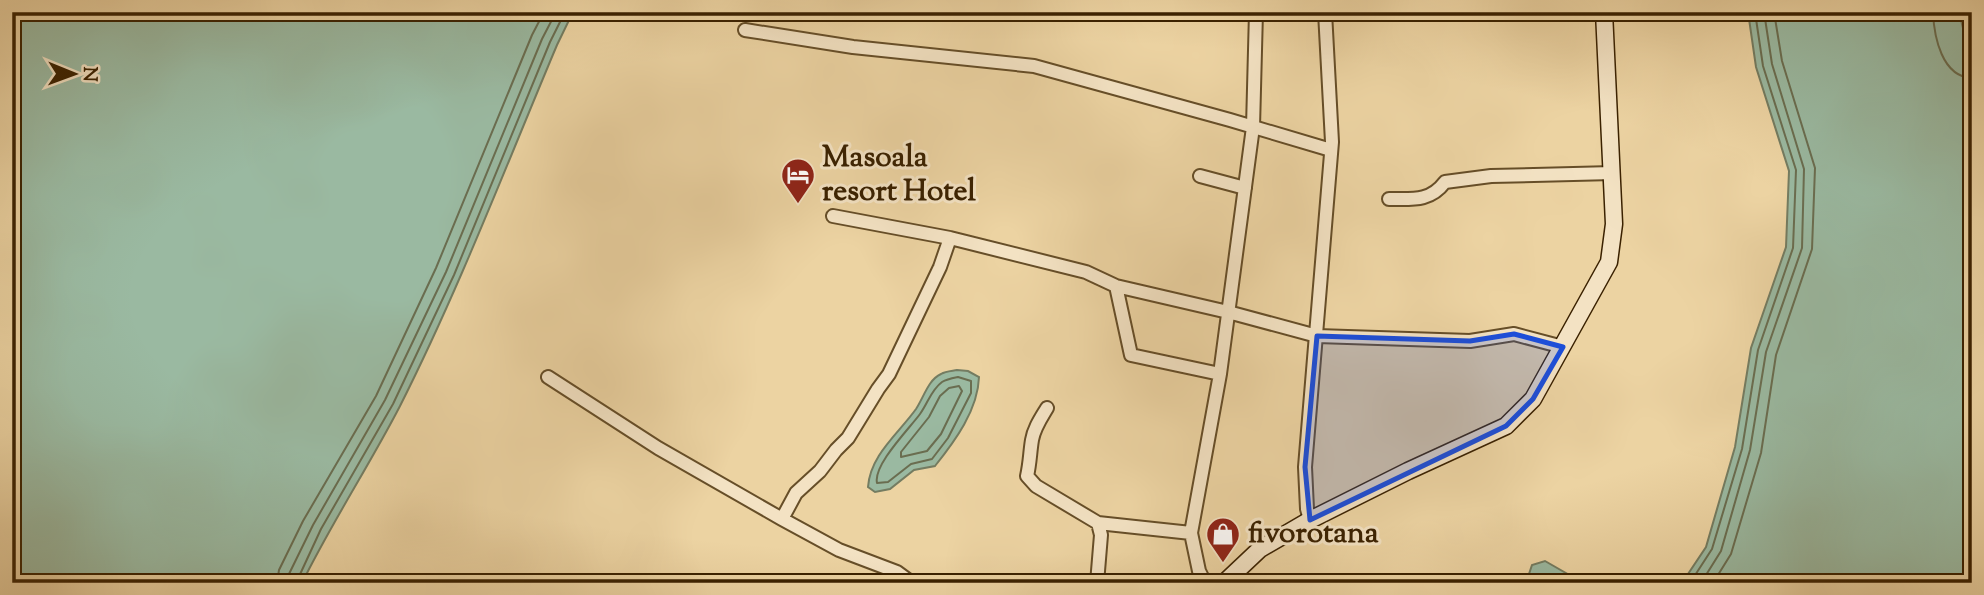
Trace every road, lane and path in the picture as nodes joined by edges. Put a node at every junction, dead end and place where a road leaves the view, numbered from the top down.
1 (1256, 12) edge
2 (1325, 12) edge
3 (1604, 12) edge
4 (745, 30) dead end
5 (1253, 127) junction
6 (1331, 150) junction
7 (1613, 173) junction
8 (1200, 176) dead end
9 (1245, 188) junction
10 (1389, 199) dead end
11 (832, 216) dead end
12 (950, 238) junction
13 (1116, 286) junction
14 (1228, 312) junction
15 (1317, 336) junction
16 (1563, 347) junction
17 (1220, 374) junction
18 (548, 377) dead end
19 (1047, 408) dead end
20 (782, 519) junction
21 (1310, 520) junction
22 (1098, 523) junction
23 (1191, 533) junction
24 (893, 578) edge
25 (912, 583) edge
26 (1097, 583) edge
27 (1205, 583) edge
28 (1224, 583) edge

1 - 5 street
2 - 6 street
3 - 7 main road
4 - 5 street
5 - 6 street
5 - 9 street
6 - 15 street
7 - 10 street
7 - 16 main road
8 - 9 street
9 - 14 street
11 - 12 street
12 - 13 street
12 - 20 street
13 - 14 street
13 - 17 street
14 - 15 street
14 - 17 street
15 - 16 street
15 - 21 street
16 - 21 main road
17 - 23 street
18 - 20 street
19 - 22 street
20 - 24 street
21 - 28 main road
22 - 23 street
22 - 26 street
23 - 27 street
24 - 25 street

